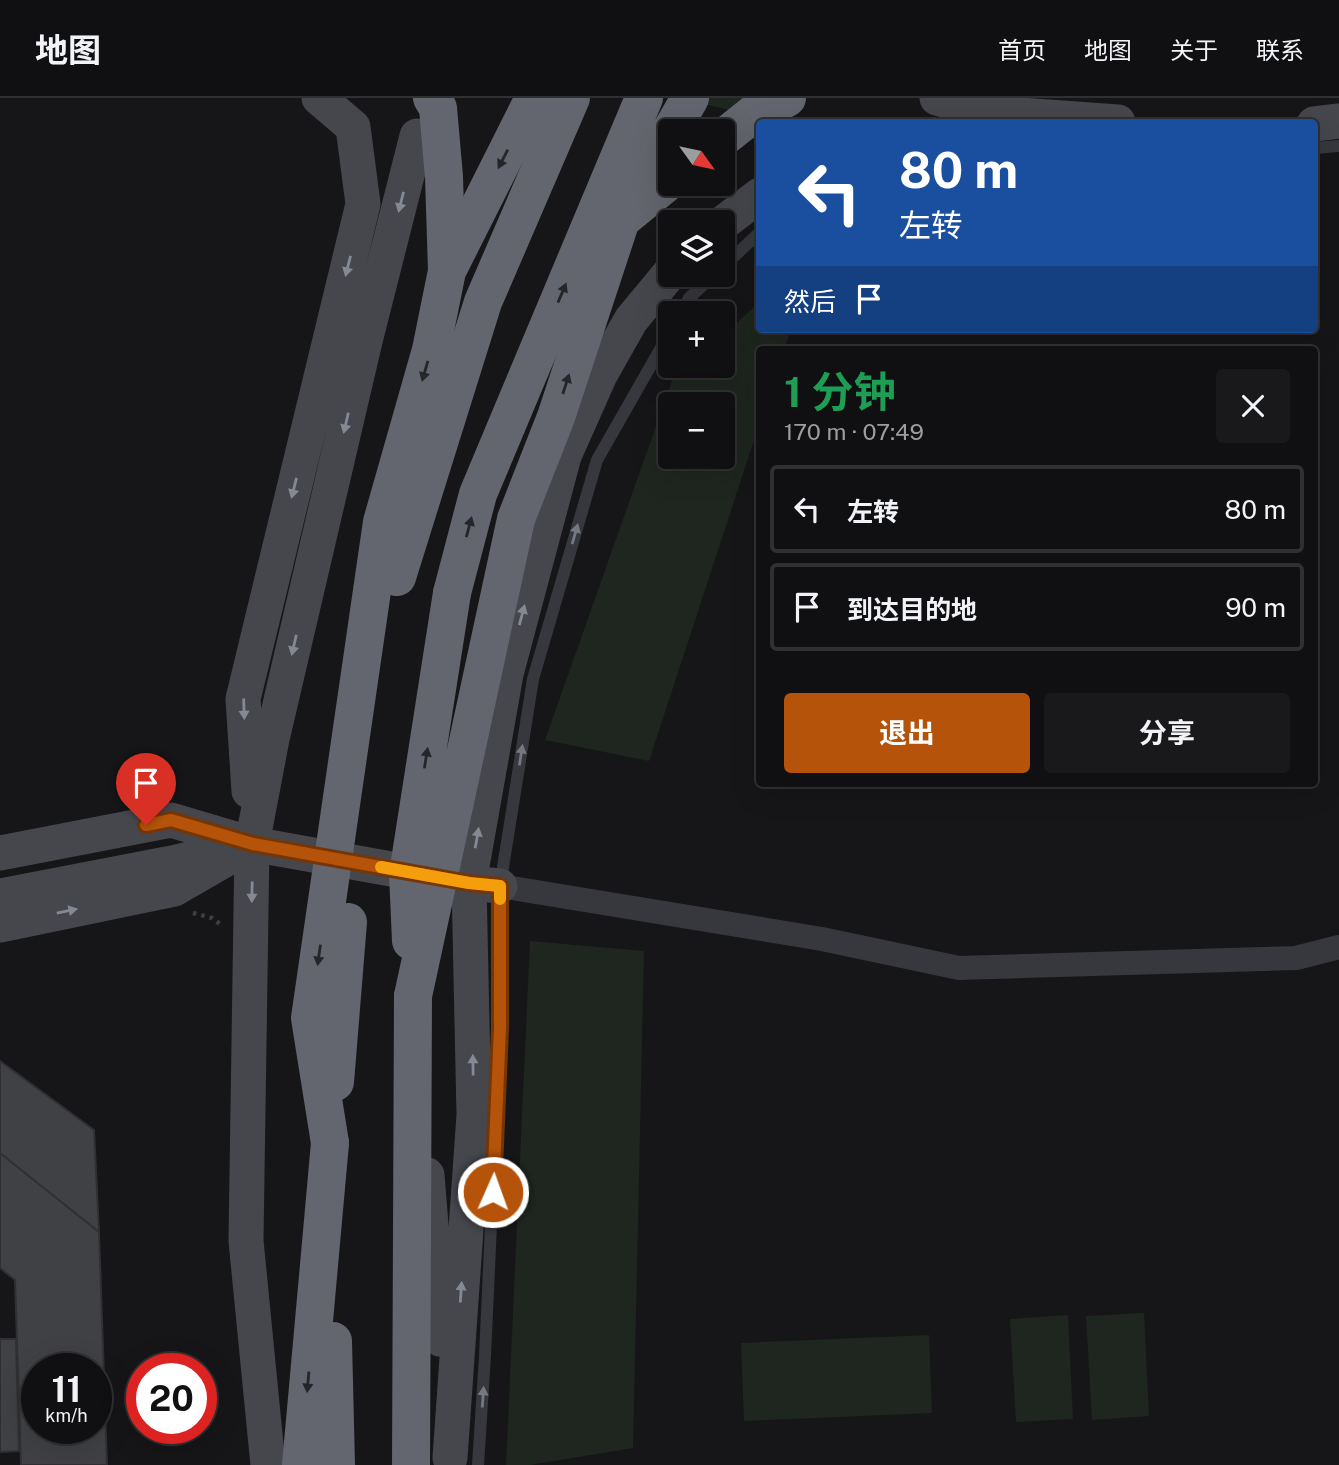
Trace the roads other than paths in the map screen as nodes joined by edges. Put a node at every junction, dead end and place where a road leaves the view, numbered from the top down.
1 (318, 98) edge
2 (432, 98) edge
3 (534, 98) edge
4 (571, 98) edge
5 (644, 98) edge
6 (690, 98) edge
7 (787, 98) edge
8 (937, 98) edge
9 (993, 113) junction
10 (678, 119) edge
11 (967, 119) edge
12 (1076, 119) edge
13 (1339, 121) edge
14 (1318, 124) edge
15 (735, 128) edge
16 (417, 136) dead end
17 (1339, 146) edge
18 (1318, 148) edge
19 (658, 155) edge
20 (658, 190) edge
21 (756, 198) edge
22 (735, 214) edge
23 (621, 220) junction
24 (756, 236) edge
25 (735, 256) edge
26 (447, 271) junction
27 (658, 287) edge
28 (701, 287) edge
29 (687, 301) edge
30 (658, 353) edge
31 (253, 844) junction
32 (0, 853) edge
33 (0, 883) edge
34 (485, 884) junction
35 (0, 896) edge
36 (0, 925) edge
37 (1339, 947) edge
38 (413, 996) junction
39 (330, 1143) junction
40 (460, 1463) edge
41 (268, 1465) edge
42 (301, 1465) edge
43 (336, 1465) edge
44 (411, 1465) edge

1 -> 31 main road
2 - 26 highway
3 -> 26 highway, bridge
4 - 39 highway, bridge
38 -> 5 highway, bridge
6 - 10 highway
7 - 15 highway
8 - 9 main road
9 - 11 main road
9 - 12 main road
13 - 14 main road
16 -> 31 main road
17 - 18 lane
19 - 23 highway, bridge
20 - 23 highway
21 - 22 main road
38 -> 23 highway, bridge
24 - 25 lane
26 -> 39 highway, bridge
34 -> 27 main road
28 - 29 lane
34 -> 30 lane
31 - 32 main road
31 - 33 main road
31 - 34 main road
31 - 35 main road
36 -> 31 main road
31 -> 41 main road
34 - 37 street
40 -> 34 main road
38 - 40 main road
38 - 44 highway
39 -> 42 highway
39 - 43 highway

